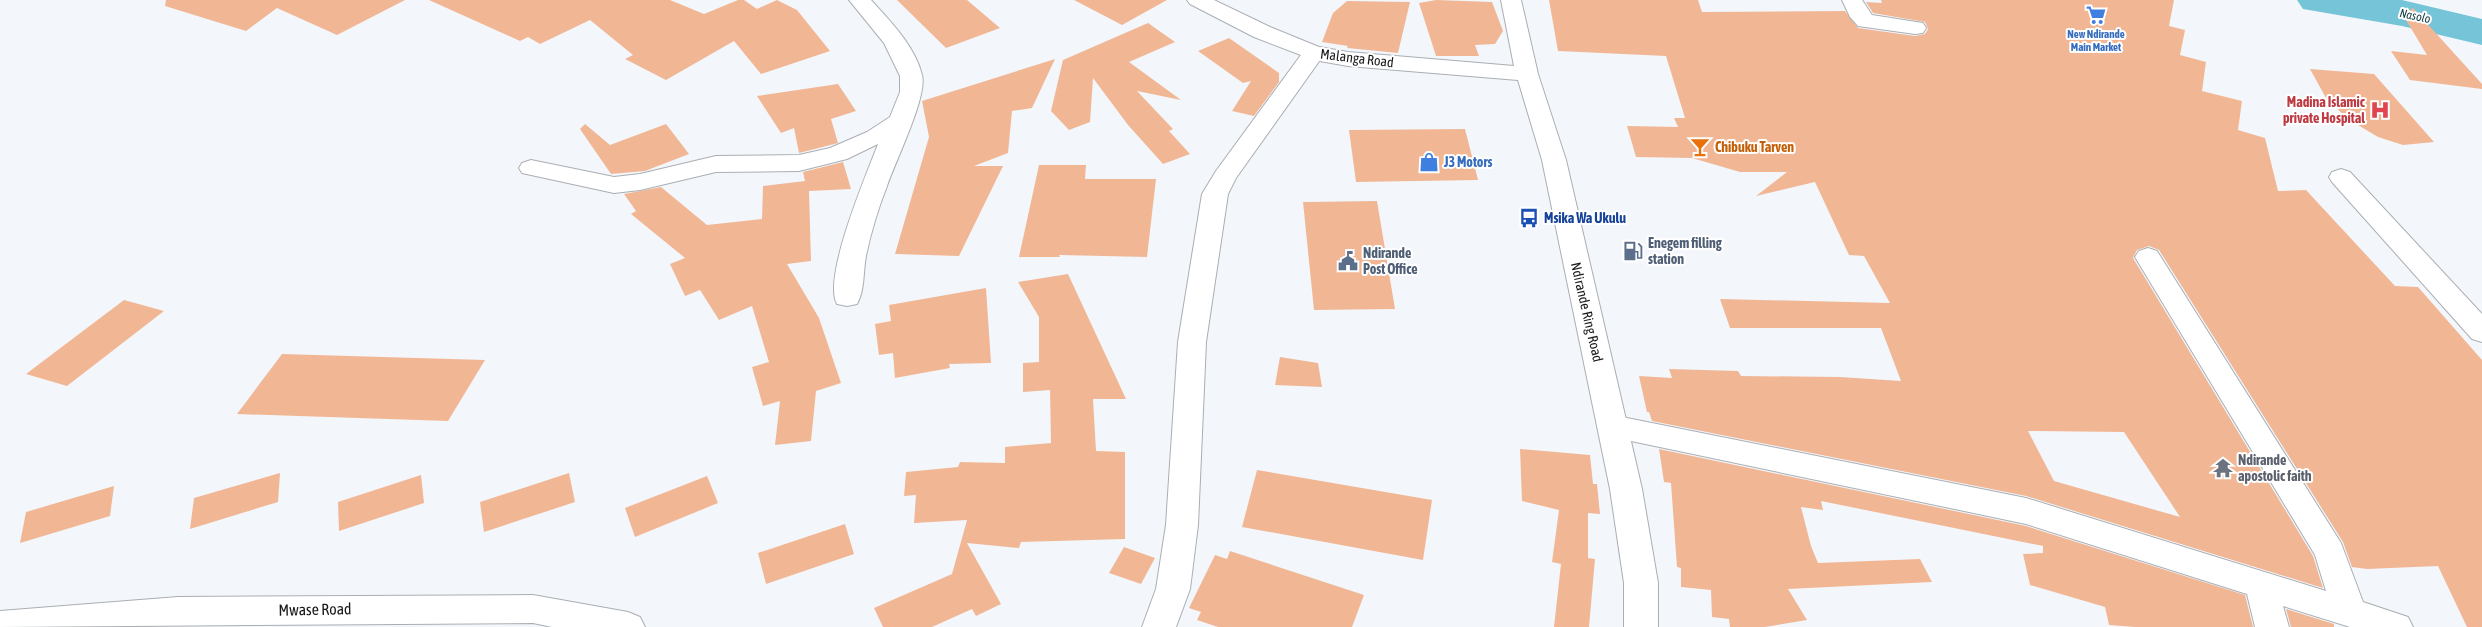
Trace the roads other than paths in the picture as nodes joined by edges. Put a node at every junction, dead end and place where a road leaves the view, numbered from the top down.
1 (859, 0) edge
2 (1197, 0) edge
3 (1511, 0) edge
4 (1852, 0) edge
5 (1915, 28) dead end
6 (1314, 52) junction
7 (1527, 74) junction
8 (899, 122) junction
9 (531, 168) dead end
10 (2341, 177) dead end
11 (2148, 257) dead end
12 (847, 297) dead end
13 (2482, 332) edge
14 (1612, 426) junction
15 (2261, 583) junction
16 (2349, 610) junction
17 (0, 626) edge
18 (628, 627) edge
19 (1159, 627) edge
20 (1641, 627) edge
21 (2272, 627) edge
22 (2396, 627) edge

1 - 8 street
2 - 6 street, Malanga Road
3 - 7 street, Ndirande Ring Road
4 - 5 street
6 - 7 street, Malanga Road
6 - 19 street
7 - 14 street, Ndirande Ring Road
8 - 9 street
8 - 12 street
10 - 13 street
11 - 16 street
14 - 15 street
14 - 20 street, Ndirande Ring Road
15 - 16 street
15 - 21 street
16 - 22 street
17 - 18 street, Mwase Road

